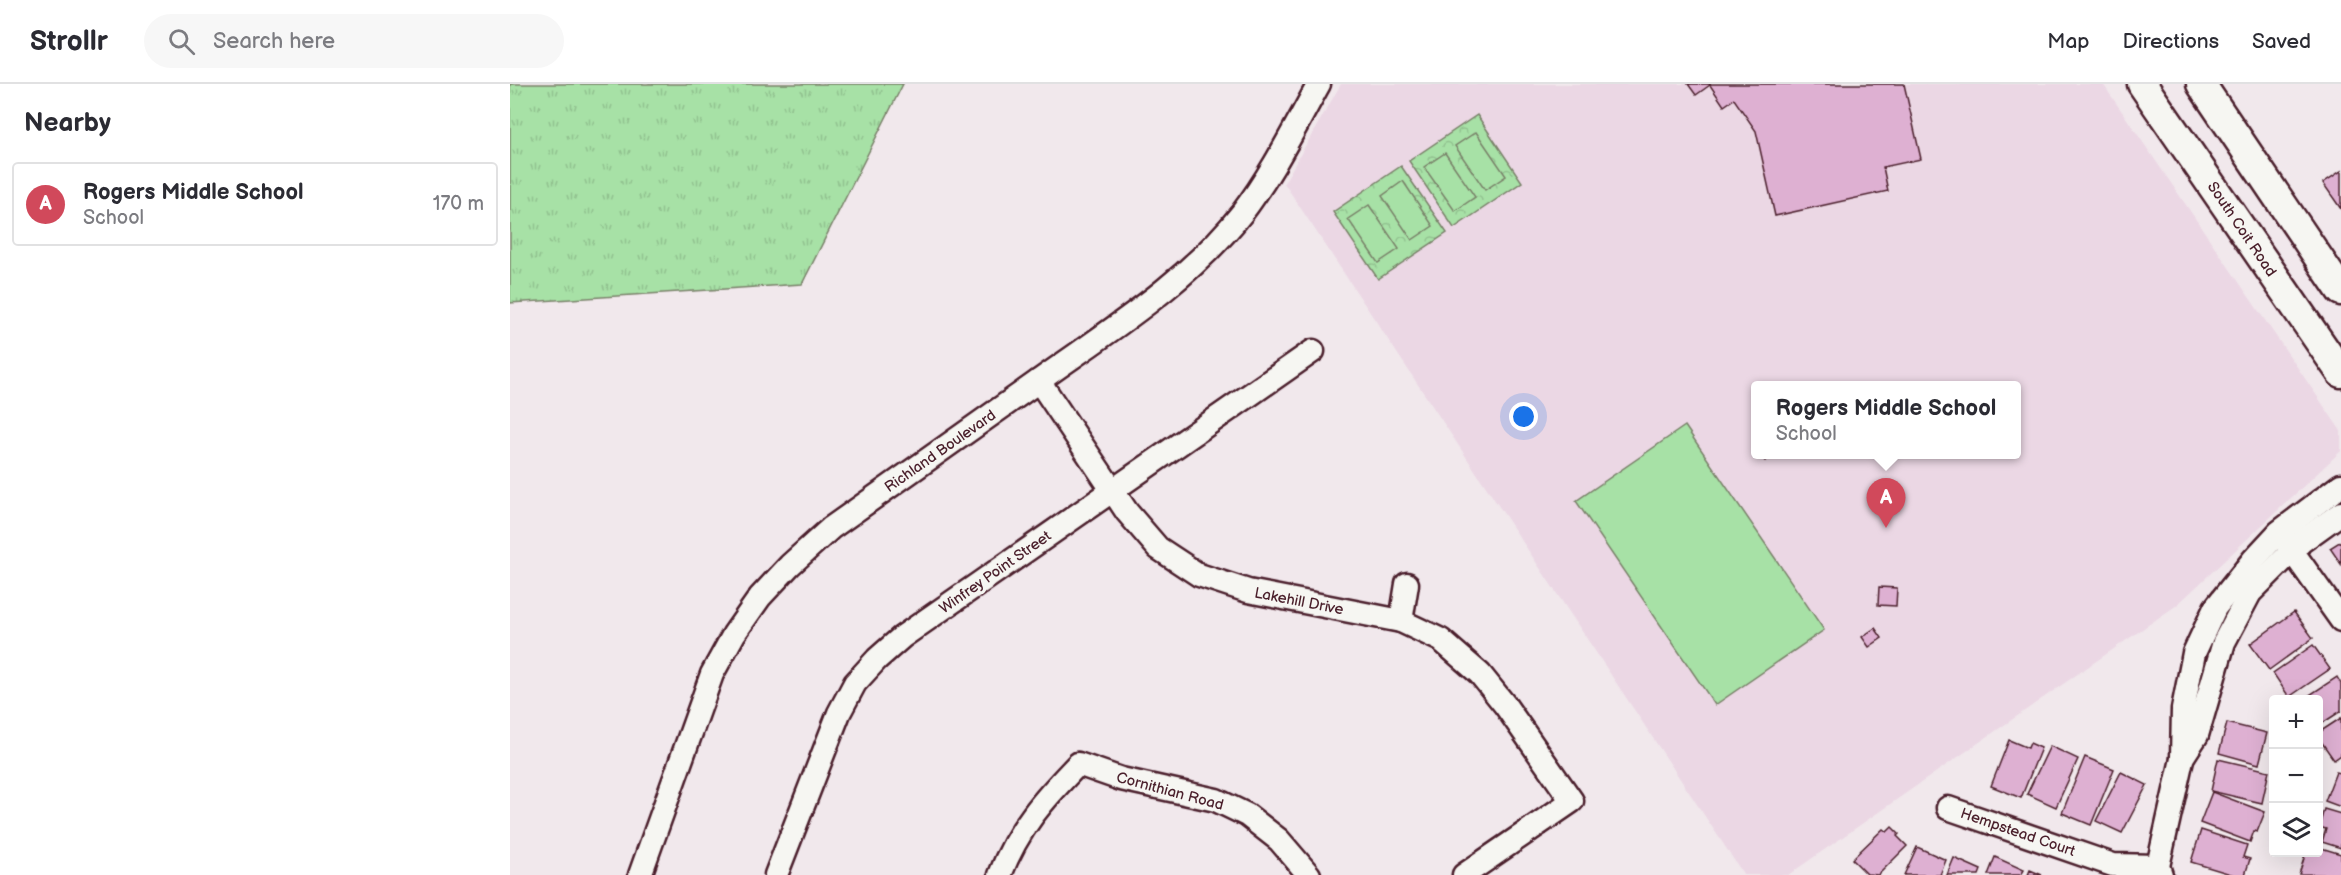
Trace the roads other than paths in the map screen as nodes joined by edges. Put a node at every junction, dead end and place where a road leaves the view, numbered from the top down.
1 (1319, 84) edge
2 (2201, 84) edge
3 (2144, 85) edge
4 (2341, 291) edge
5 (1313, 351) dead end
6 (2341, 373) edge
7 (1039, 381) junction
8 (2341, 485) edge
9 (1112, 491) junction
10 (2341, 513) edge
11 (2285, 540) junction
12 (1407, 584) dead end
13 (2341, 620) edge
14 (1401, 621) junction
15 (1948, 808) dead end
16 (2159, 870) edge
17 (640, 875) edge
18 (776, 875) edge
19 (1000, 875) edge
20 (1309, 875) edge
21 (1464, 875) edge

1 - 7 street, Richland Boulevard
2 - 4 main road
3 - 6 main road, South Coit Road
5 - 9 street, Winfrey Point Street
7 - 9 street, Lakehill Drive
7 - 17 street, Richland Boulevard
8 - 11 street
9 - 14 street, Lakehill Drive
9 - 18 street, Winfrey Point Street
10 - 11 street
11 - 13 street
11 - 16 street
12 - 14 street
14 - 21 street, Lakehill Drive
15 - 16 street, Hempstead Court
19 - 20 street, Cornithian Road

